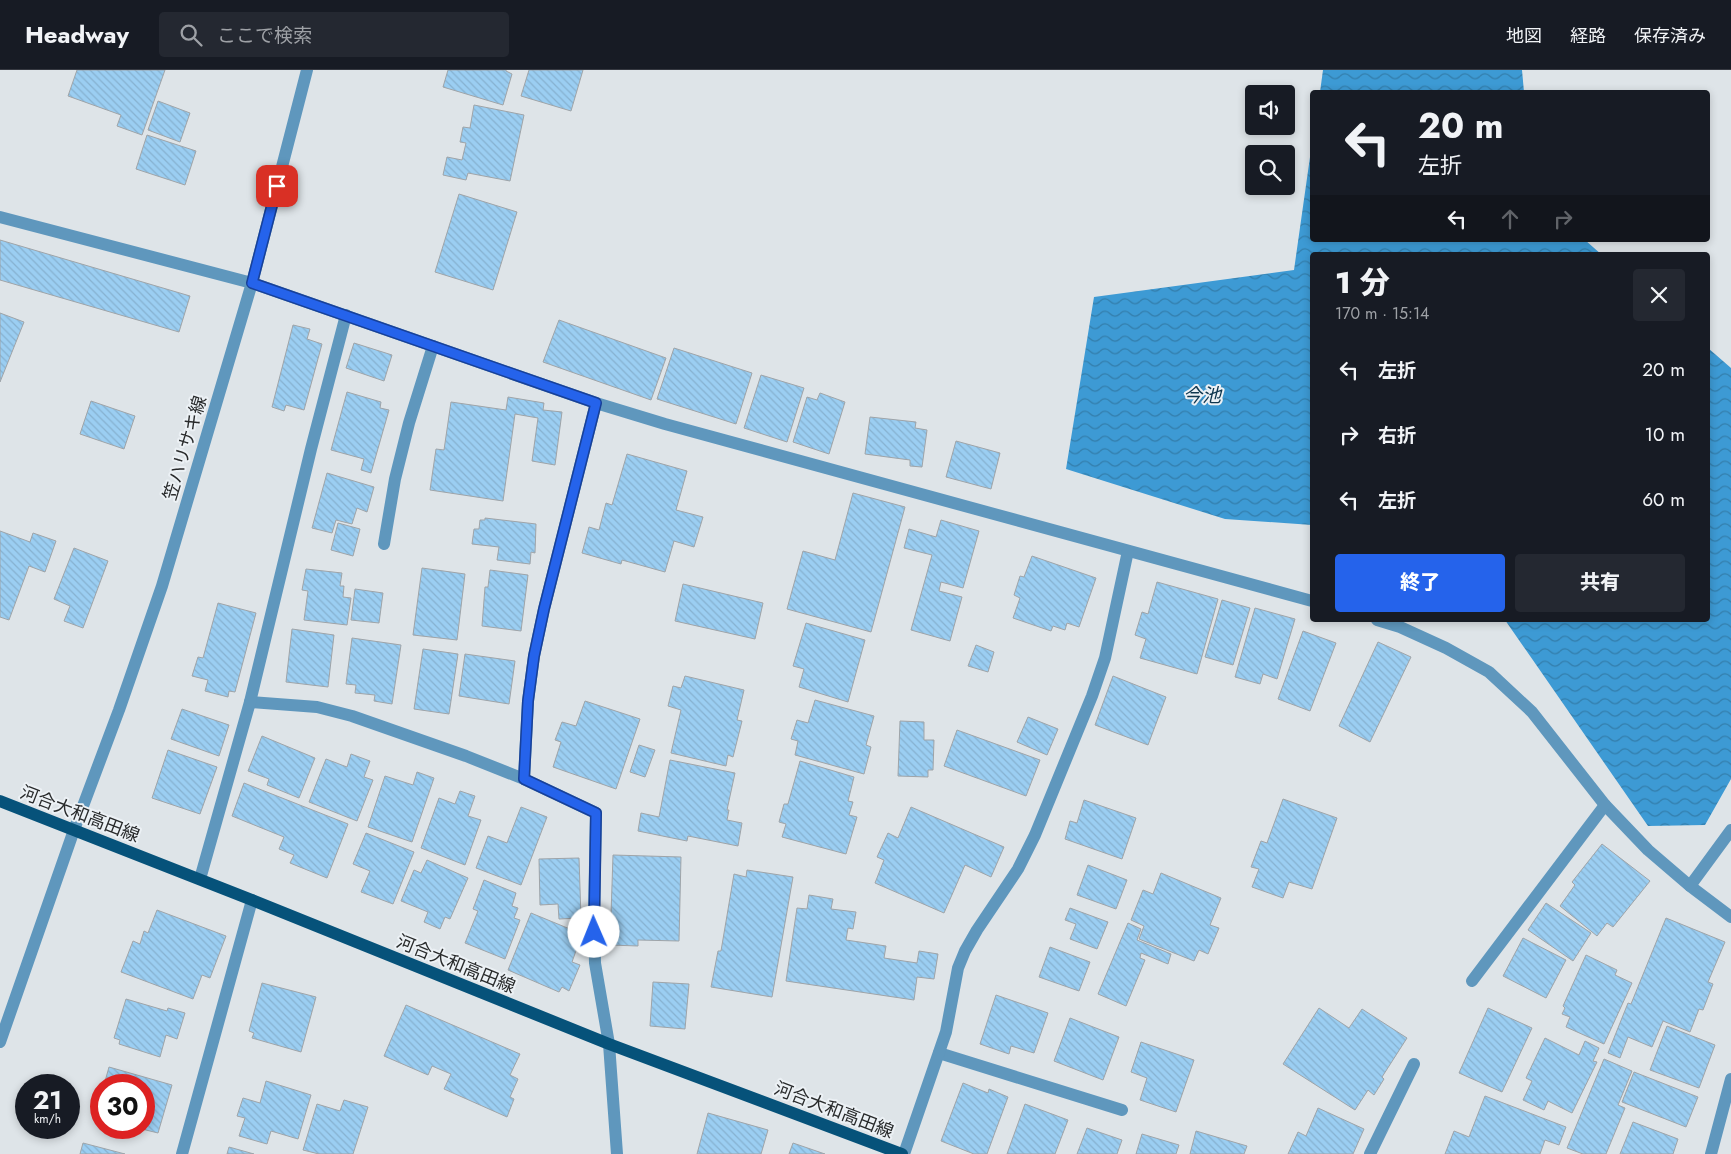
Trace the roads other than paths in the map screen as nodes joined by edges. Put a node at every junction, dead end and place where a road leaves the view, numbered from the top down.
1 (307, 70) edge
2 (0, 217) edge
3 (252, 283) junction
4 (346, 315) junction
5 (433, 346) junction
6 (596, 403) junction
7 (384, 544) dead end
8 (1128, 551) junction
9 (1310, 600) edge
10 (1384, 622) edge
11 (250, 702) junction
12 (524, 779) junction
13 (0, 802) edge
14 (1605, 805) junction
15 (74, 830) junction
16 (1731, 830) edge
17 (200, 879) junction
18 (1690, 886) junction
19 (252, 900) junction
20 (1731, 917) edge
21 (1472, 980) dead end
22 (0, 1042) edge
23 (608, 1044) junction
24 (939, 1053) junction
25 (1414, 1064) dead end
26 (1731, 1079) edge
27 (1122, 1110) dead end
28 (182, 1154) edge
29 (617, 1154) edge
30 (903, 1154) edge
31 (1370, 1154) edge
32 (1711, 1154) edge

1 - 3 street, 笠ハリサキ線
2 - 3 street
3 - 4 street
3 - 15 street, 笠ハリサキ線
4 - 5 street
4 - 11 street
5 - 6 street
5 - 7 street
6 - 8 street
6 - 12 street
8 - 9 street
8 - 24 street
10 - 14 street
11 - 12 street
11 - 17 street
12 - 23 street
13 - 15 main road, 河合大和高田線
14 - 18 street
14 - 21 street
15 - 17 main road, 河合大和高田線
15 - 22 street, 笠ハリサキ線
16 - 18 street
17 - 19 main road, 河合大和高田線
18 - 20 street
19 - 23 main road, 河合大和高田線
19 - 28 street
23 - 29 street
23 - 30 main road, 河合大和高田線
24 - 27 street
24 - 30 street
25 - 31 street
26 - 32 street

